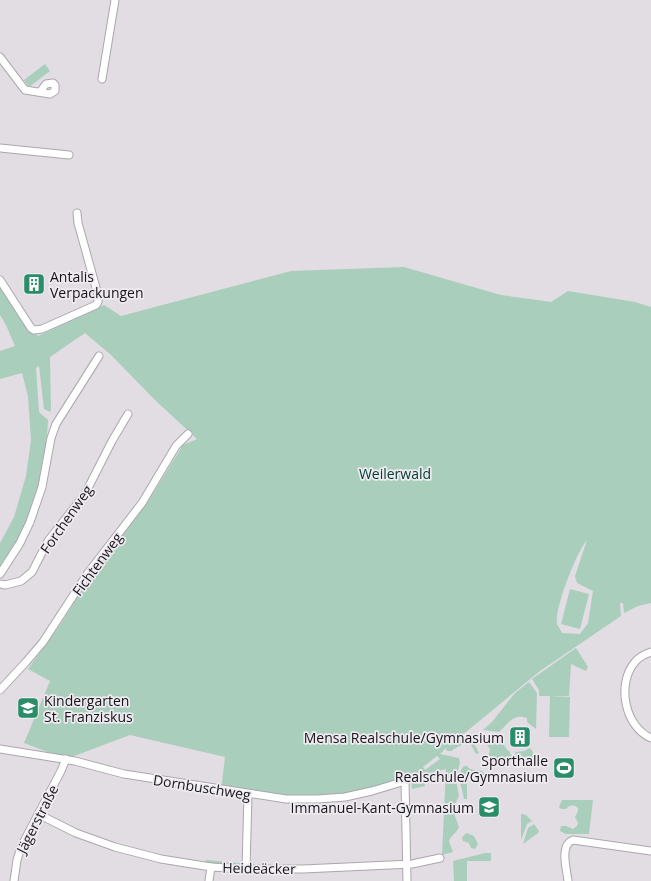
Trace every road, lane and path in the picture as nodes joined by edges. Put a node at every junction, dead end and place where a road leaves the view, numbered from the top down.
1 (115, 0) edge
2 (0, 57) edge
3 (102, 79) dead end
4 (40, 92) dead end
5 (0, 148) edge
6 (68, 155) dead end
7 (78, 213) dead end
8 (0, 280) edge
9 (98, 356) dead end
10 (128, 414) dead end
11 (188, 434) dead end
12 (0, 574) edge
13 (0, 584) edge
14 (651, 652) edge
15 (0, 690) edge
16 (651, 738) edge
17 (1, 751) edge
18 (66, 759) junction
19 (248, 794) junction
20 (38, 814) junction
21 (651, 851) edge
22 (440, 858) dead end
23 (406, 864) junction
24 (211, 867) junction
25 (246, 869) junction
26 (14, 881) edge
27 (209, 881) edge
28 (407, 881) edge
29 (568, 881) edge

1 - 3 street
2 - 4 street
5 - 6 street
7 - 8 street
9 - 12 street
10 - 13 street, Forchenweg
11 - 15 street, Fichtenweg
14 - 16 street
17 - 18 street, Dornbuschweg
18 - 19 street, Dornbuschweg
18 - 20 street, Jägerstraße
19 - 23 street, Dornbuschweg
19 - 25 street
20 - 24 street, Heideäcker
20 - 26 street, Jägerstraße
21 - 29 street
22 - 23 street, Heideäcker
23 - 25 street, Heideäcker
23 - 28 street
24 - 25 street, Heideäcker
24 - 27 street

